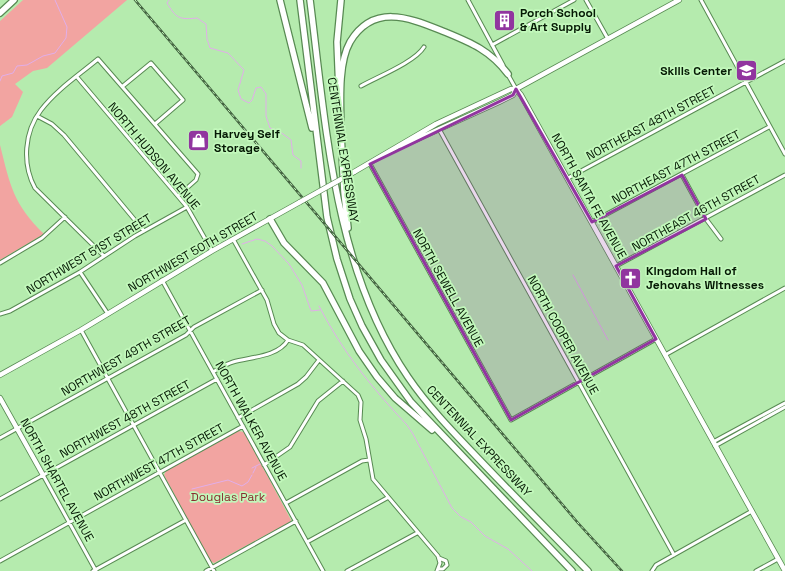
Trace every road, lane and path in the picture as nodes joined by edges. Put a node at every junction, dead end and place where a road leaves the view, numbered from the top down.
1 (14, 0) edge
2 (280, 0) edge
3 (299, 0) edge
4 (311, 0) edge
5 (341, 0) edge
6 (469, 0) edge
7 (574, 0) edge
8 (586, 0) edge
9 (680, 0) edge
10 (701, 0) edge
11 (0, 13) edge
12 (608, 39) junction
13 (492, 45) junction
14 (424, 47) dead end
15 (785, 61) edge
16 (508, 74) junction
17 (77, 77) junction
18 (745, 83) junction
19 (123, 86) junction
20 (361, 86) dead end
21 (516, 89) junction
22 (37, 116) junction
23 (155, 124) junction
24 (436, 124) junction
25 (769, 127) junction
26 (439, 129) junction
27 (341, 135) junction
28 (398, 148) junction
29 (318, 151) junction
30 (785, 154) edge
31 (370, 164) junction
32 (682, 175) junction
33 (785, 175) edge
34 (568, 178) junction
35 (178, 196) junction
36 (187, 207) junction
37 (65, 217) junction
38 (270, 219) junction
39 (706, 219) junction
40 (592, 222) junction
41 (144, 231) junction
42 (233, 239) junction
43 (720, 239) dead end
44 (350, 248) junction
45 (212, 251) junction
46 (104, 256) junction
47 (0, 263) edge
48 (616, 266) junction
49 (80, 272) junction
50 (162, 280) junction
51 (785, 288) edge
52 (262, 290) junction
53 (0, 314) edge
54 (108, 314) junction
55 (80, 330) junction
56 (190, 331) junction
57 (656, 339) junction
58 (288, 340) junction
59 (665, 355) junction
60 (319, 360) junction
61 (213, 372) junction
62 (0, 375) edge
63 (107, 378) junction
64 (217, 379) junction
65 (343, 381) junction
66 (579, 382) junction
67 (0, 398) edge
68 (785, 403) edge
69 (785, 407) edge
70 (238, 418) junction
71 (133, 425) junction
72 (243, 426) junction
73 (17, 428) junction
74 (0, 438) edge
75 (714, 444) junction
76 (460, 453) junction
77 (369, 460) junction
78 (264, 465) junction
79 (159, 472) junction
80 (43, 475) junction
81 (387, 498) junction
82 (0, 499) edge
83 (286, 503) junction
84 (752, 511) junction
85 (186, 520) junction
86 (69, 522) junction
87 (296, 522) junction
88 (417, 533) junction
89 (307, 542) junction
90 (674, 555) junction
91 (439, 558) junction
92 (778, 559) junction
93 (0, 561) edge
94 (213, 569) edge
95 (323, 570) edge
96 (438, 570) edge
97 (652, 570) edge
98 (95, 571) edge
99 (206, 571) edge
100 (318, 571) edge
101 (347, 571) edge
102 (572, 571) edge
103 (588, 571) edge
104 (756, 571) edge
105 (785, 571) edge

1 - 11 highway
2 - 29 highway
3 - 29 highway, CENTENNIAL EXPRESSWAY
4 - 44 highway, CENTENNIAL EXPRESSWAY
5 - 27 highway
6 - 13 street, NORTH SANTA FE AVENUE
7 - 13 street
8 - 12 street
9 - 12 main road, NORTHWEST 50TH STREET
10 - 18 street
12 - 21 main road, NORTHWEST 50TH STREET
13 - 16 street, NORTH SANTA FE AVENUE
14 - 20 street
15 - 18 street, NORTHEAST 48TH STREET
16 - 21 street, NORTH SANTA FE AVENUE
16 - 27 highway
17 - 19 street
17 - 22 street
17 - 35 street, NORTH HUDSON AVENUE
18 - 25 street
18 - 34 street, NORTHEAST 48TH STREET
19 - 23 street
19 - 23 street
21 - 24 main road, NORTHWEST 50TH STREET
21 - 26 main road, NORTHWEST 50TH STREET
21 - 34 main road, NORTH SANTA FE AVENUE
22 - 37 street
22 - 41 street
23 - 35 street
24 - 26 street, NORTH COOPER AVENUE
24 - 28 main road, NORTHWEST 50TH STREET
25 - 30 street
25 - 32 street, NORTHEAST 47TH STREET
26 - 28 main road, NORTHWEST 50TH STREET
26 - 66 street, NORTH COOPER AVENUE
27 - 44 highway
28 - 31 main road, NORTHWEST 50TH STREET
29 - 76 highway, CENTENNIAL EXPRESSWAY
31 - 38 main road, NORTHWEST 50TH STREET, bridge
31 - 66 street, NORTH SEWELL AVENUE
32 - 39 street
32 - 40 street, NORTHEAST 47TH STREET
33 - 39 street, NORTHEAST 46TH STREET
34 - 40 main road, NORTH SANTA FE AVENUE
35 - 36 street, NORTH HUDSON AVENUE
36 - 41 street, NORTHWEST 51ST STREET
36 - 45 street, NORTH HUDSON AVENUE
37 - 46 street
37 - 47 street
38 - 42 main road, NORTHWEST 50TH STREET
38 - 76 highway
39 - 43 street
39 - 48 street, NORTHEAST 46TH STREET
40 - 48 main road, NORTH SANTA FE AVENUE
41 - 46 street, NORTHWEST 51ST STREET
42 - 45 main road, NORTHWEST 50TH STREET
42 - 52 street
44 - 103 highway, CENTENNIAL EXPRESSWAY
45 - 50 main road, NORTHWEST 50TH STREET
46 - 49 street, NORTHWEST 51ST STREET
48 - 57 main road, NORTH SANTA FE AVENUE
49 - 53 street, NORTHWEST 51ST STREET
49 - 54 street
50 - 54 main road, NORTHWEST 50TH STREET
50 - 56 street, NORTH WALKER AVENUE
51 - 59 street
52 - 56 street, NORTHWEST 49TH STREET
52 - 58 street
54 - 55 main road, NORTHWEST 50TH STREET
55 - 62 main road, NORTHWEST 50TH STREET
55 - 63 street
56 - 61 street, NORTH WALKER AVENUE
56 - 63 street, NORTHWEST 49TH STREET
57 - 59 main road, NORTH SANTA FE AVENUE
57 - 66 street
58 - 60 street
58 - 61 street
59 - 75 main road, NORTH SANTA FE AVENUE
60 - 65 street
60 - 70 street, NORTHWEST 47TH STREET
61 - 64 street, NORTH WALKER AVENUE
63 - 71 street
63 - 73 street, NORTHWEST 49TH STREET
64 - 70 street, NORTH WALKER AVENUE
64 - 71 street, NORTHWEST 48TH STREET
65 - 77 street
65 - 78 street
66 - 90 street, NORTH COOPER AVENUE
67 - 73 main road, NORTH SHARTEL AVENUE
68 - 75 street
69 - 75 street
70 - 72 street, NORTH WALKER AVENUE
71 - 79 street
71 - 80 street, NORTHWEST 48TH STREET
72 - 78 street, NORTH WALKER AVENUE
72 - 79 street, NORTHWEST 47TH STREET
73 - 74 street, NORTHWEST 49TH STREET
73 - 80 main road, NORTH SHARTEL AVENUE
75 - 84 main road, NORTH SANTA FE AVENUE
76 - 102 highway, CENTENNIAL EXPRESSWAY
77 - 81 street
77 - 83 street
78 - 83 street, NORTH WALKER AVENUE
79 - 85 street
79 - 86 street, NORTHWEST 47TH STREET
80 - 82 street, NORTHWEST 48TH STREET
80 - 86 street, NORTH SHARTEL AVENUE
81 - 88 street
81 - 89 street
83 - 87 street, NORTH WALKER AVENUE
84 - 90 street
84 - 92 main road, NORTH SANTA FE AVENUE
85 - 94 street
85 - 98 street
86 - 93 street, NORTHWEST 47TH STREET
86 - 98 street, NORTH SHARTEL AVENUE
87 - 89 street, NORTH WALKER AVENUE
87 - 94 street
88 - 91 street
88 - 101 street
89 - 95 street, NORTH WALKER AVENUE
90 - 97 street
91 - 96 street
91 - 96 street
92 - 104 street
92 - 105 main road, NORTH SANTA FE AVENUE
94 - 99 street
95 - 100 street

